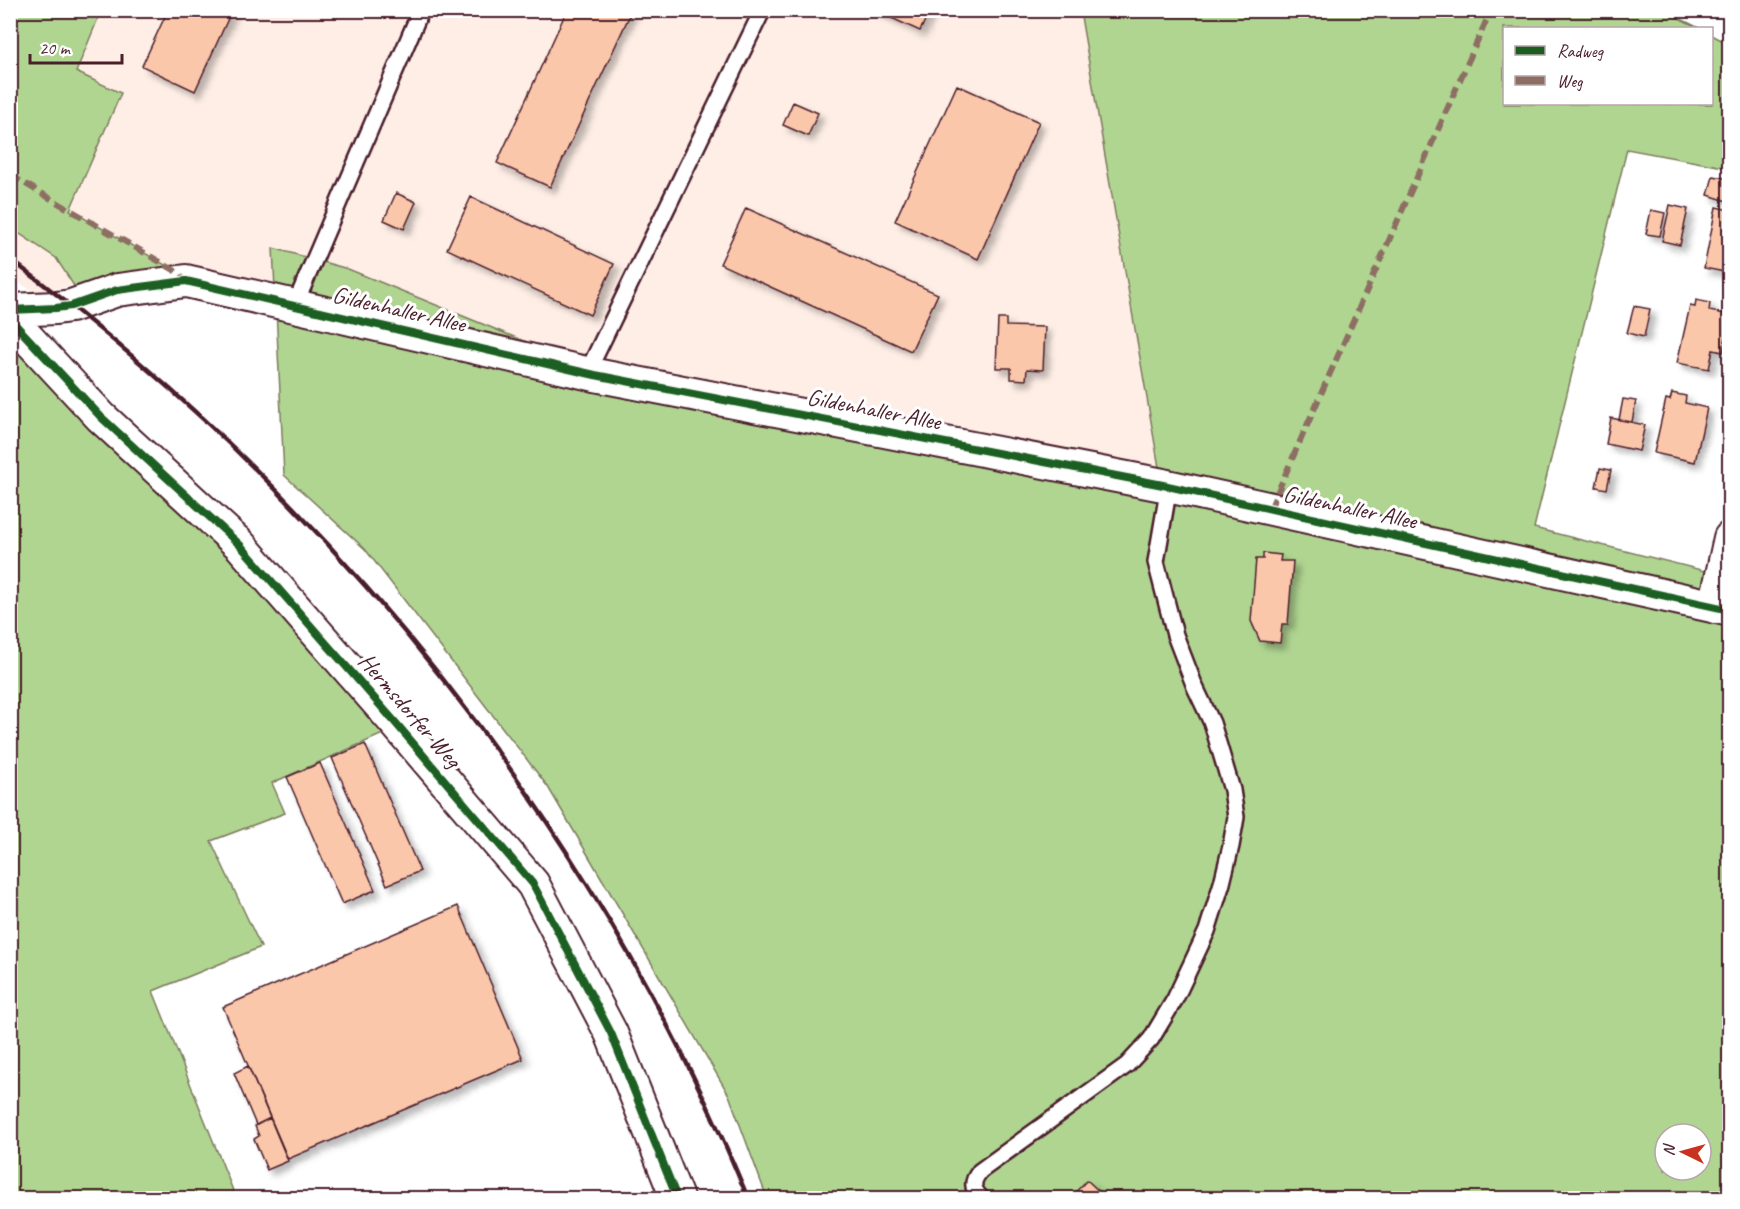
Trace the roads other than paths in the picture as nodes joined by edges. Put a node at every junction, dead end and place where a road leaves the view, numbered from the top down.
1 (421, 10) edge
2 (762, 11) edge
3 (295, 305) junction
4 (10, 310) edge
5 (10, 320) edge
6 (587, 373) junction
7 (1169, 486) junction
8 (1730, 538) edge
9 (1722, 609) edge
10 (677, 1198) edge
11 (981, 1198) edge

1 - 3 lane
2 - 6 lane
3 - 4 street, Gildenhaller Allee
3 - 6 street, Gildenhaller Allee
5 - 10 street, Hermsdorfer Weg
6 - 7 street, Gildenhaller Allee
7 - 9 street, Gildenhaller Allee
7 - 11 lane
8 - 9 street, Gildenhaller Allee

